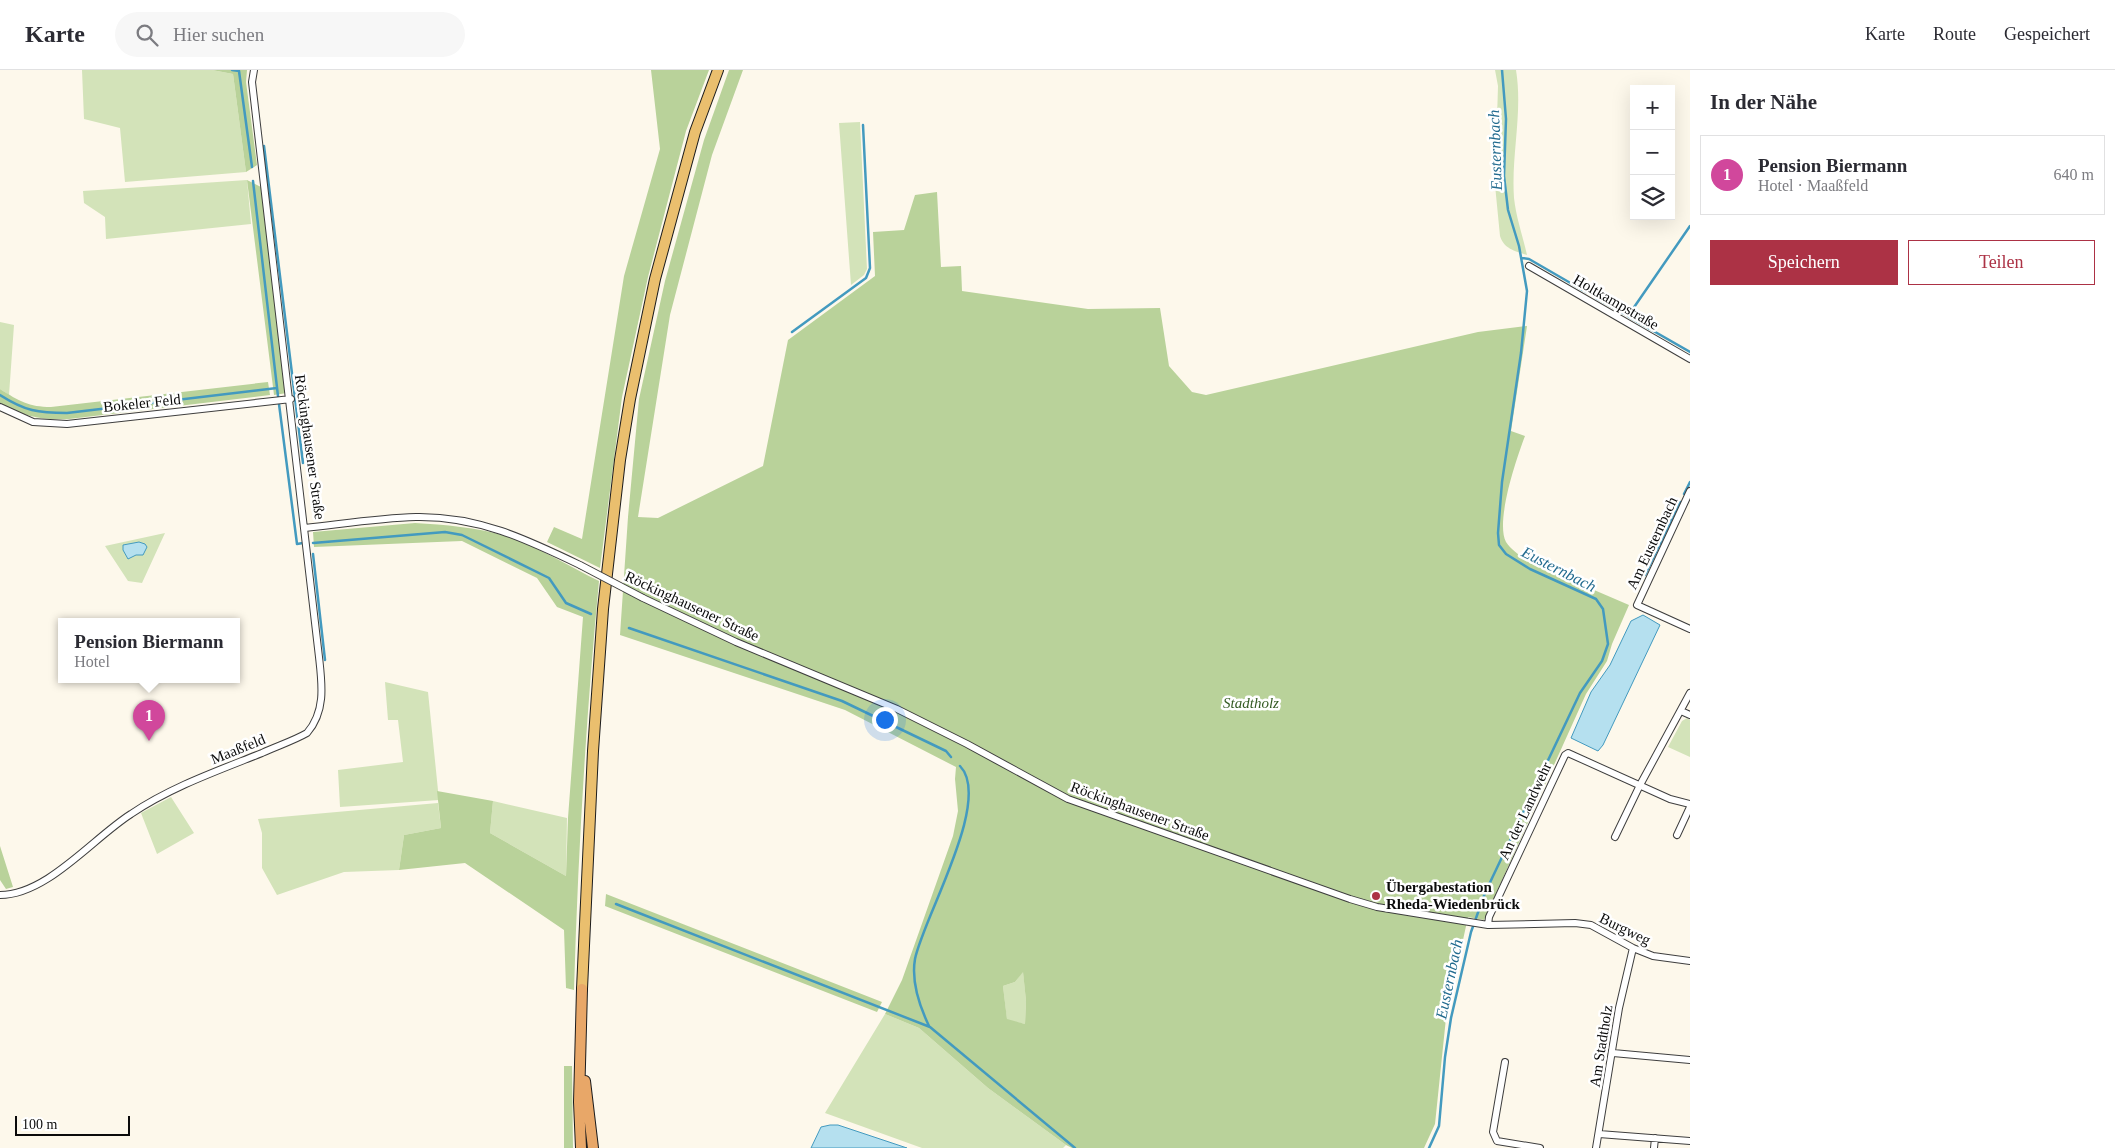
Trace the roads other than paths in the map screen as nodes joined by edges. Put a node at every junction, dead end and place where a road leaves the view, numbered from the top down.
1 (254, 70) edge
2 (718, 70) edge
3 (1529, 266) dead end
4 (1690, 359) edge
5 (291, 399) junction
6 (0, 407) edge
7 (1690, 492) edge
8 (305, 528) junction
9 (1690, 628) edge
10 (1690, 693) edge
11 (1681, 711) junction
12 (1690, 716) edge
13 (1640, 785) junction
14 (1690, 806) edge
15 (1677, 835) dead end
16 (1614, 837) dead end
17 (0, 895) edge
18 (1488, 925) junction
19 (1633, 948) junction
20 (1690, 961) edge
21 (582, 989) joint
22 (581, 1050) junction
23 (1613, 1053) junction
24 (1690, 1060) edge
25 (1505, 1062) dead end
26 (1599, 1134) junction
27 (1655, 1138) junction
28 (1690, 1141) edge
29 (581, 1148) edge
30 (593, 1148) edge
31 (1540, 1148) edge
32 (1596, 1148) edge
33 (1654, 1148) edge

1 - 5 street, Röckinghausener Straße
2 - 21 main road
3 - 4 street, Holtkampstraße
5 - 6 street, Bokeler Feld
5 - 8 street, Röckinghausener Straße
7 - 9 street, Am Eusternbach
8 - 17 street, Maaßfeld
8 - 18 street, Röckinghausener Straße, bridge
10 - 11 street
11 - 12 street
11 - 13 street
13 - 14 street
13 - 16 street
13 - 18 street, An der Landwehr
14 - 15 street
18 - 19 street, Burgweg
19 - 20 street, Burgweg
19 - 23 street, Am Stadtholz
21 - 22 highway
22 - 29 highway
22 - 30 highway
23 - 24 street
23 - 26 street, Am Stadtholz
25 - 31 street
26 - 27 street
26 - 32 street, Am Stadtholz
27 - 28 street
27 - 33 street

